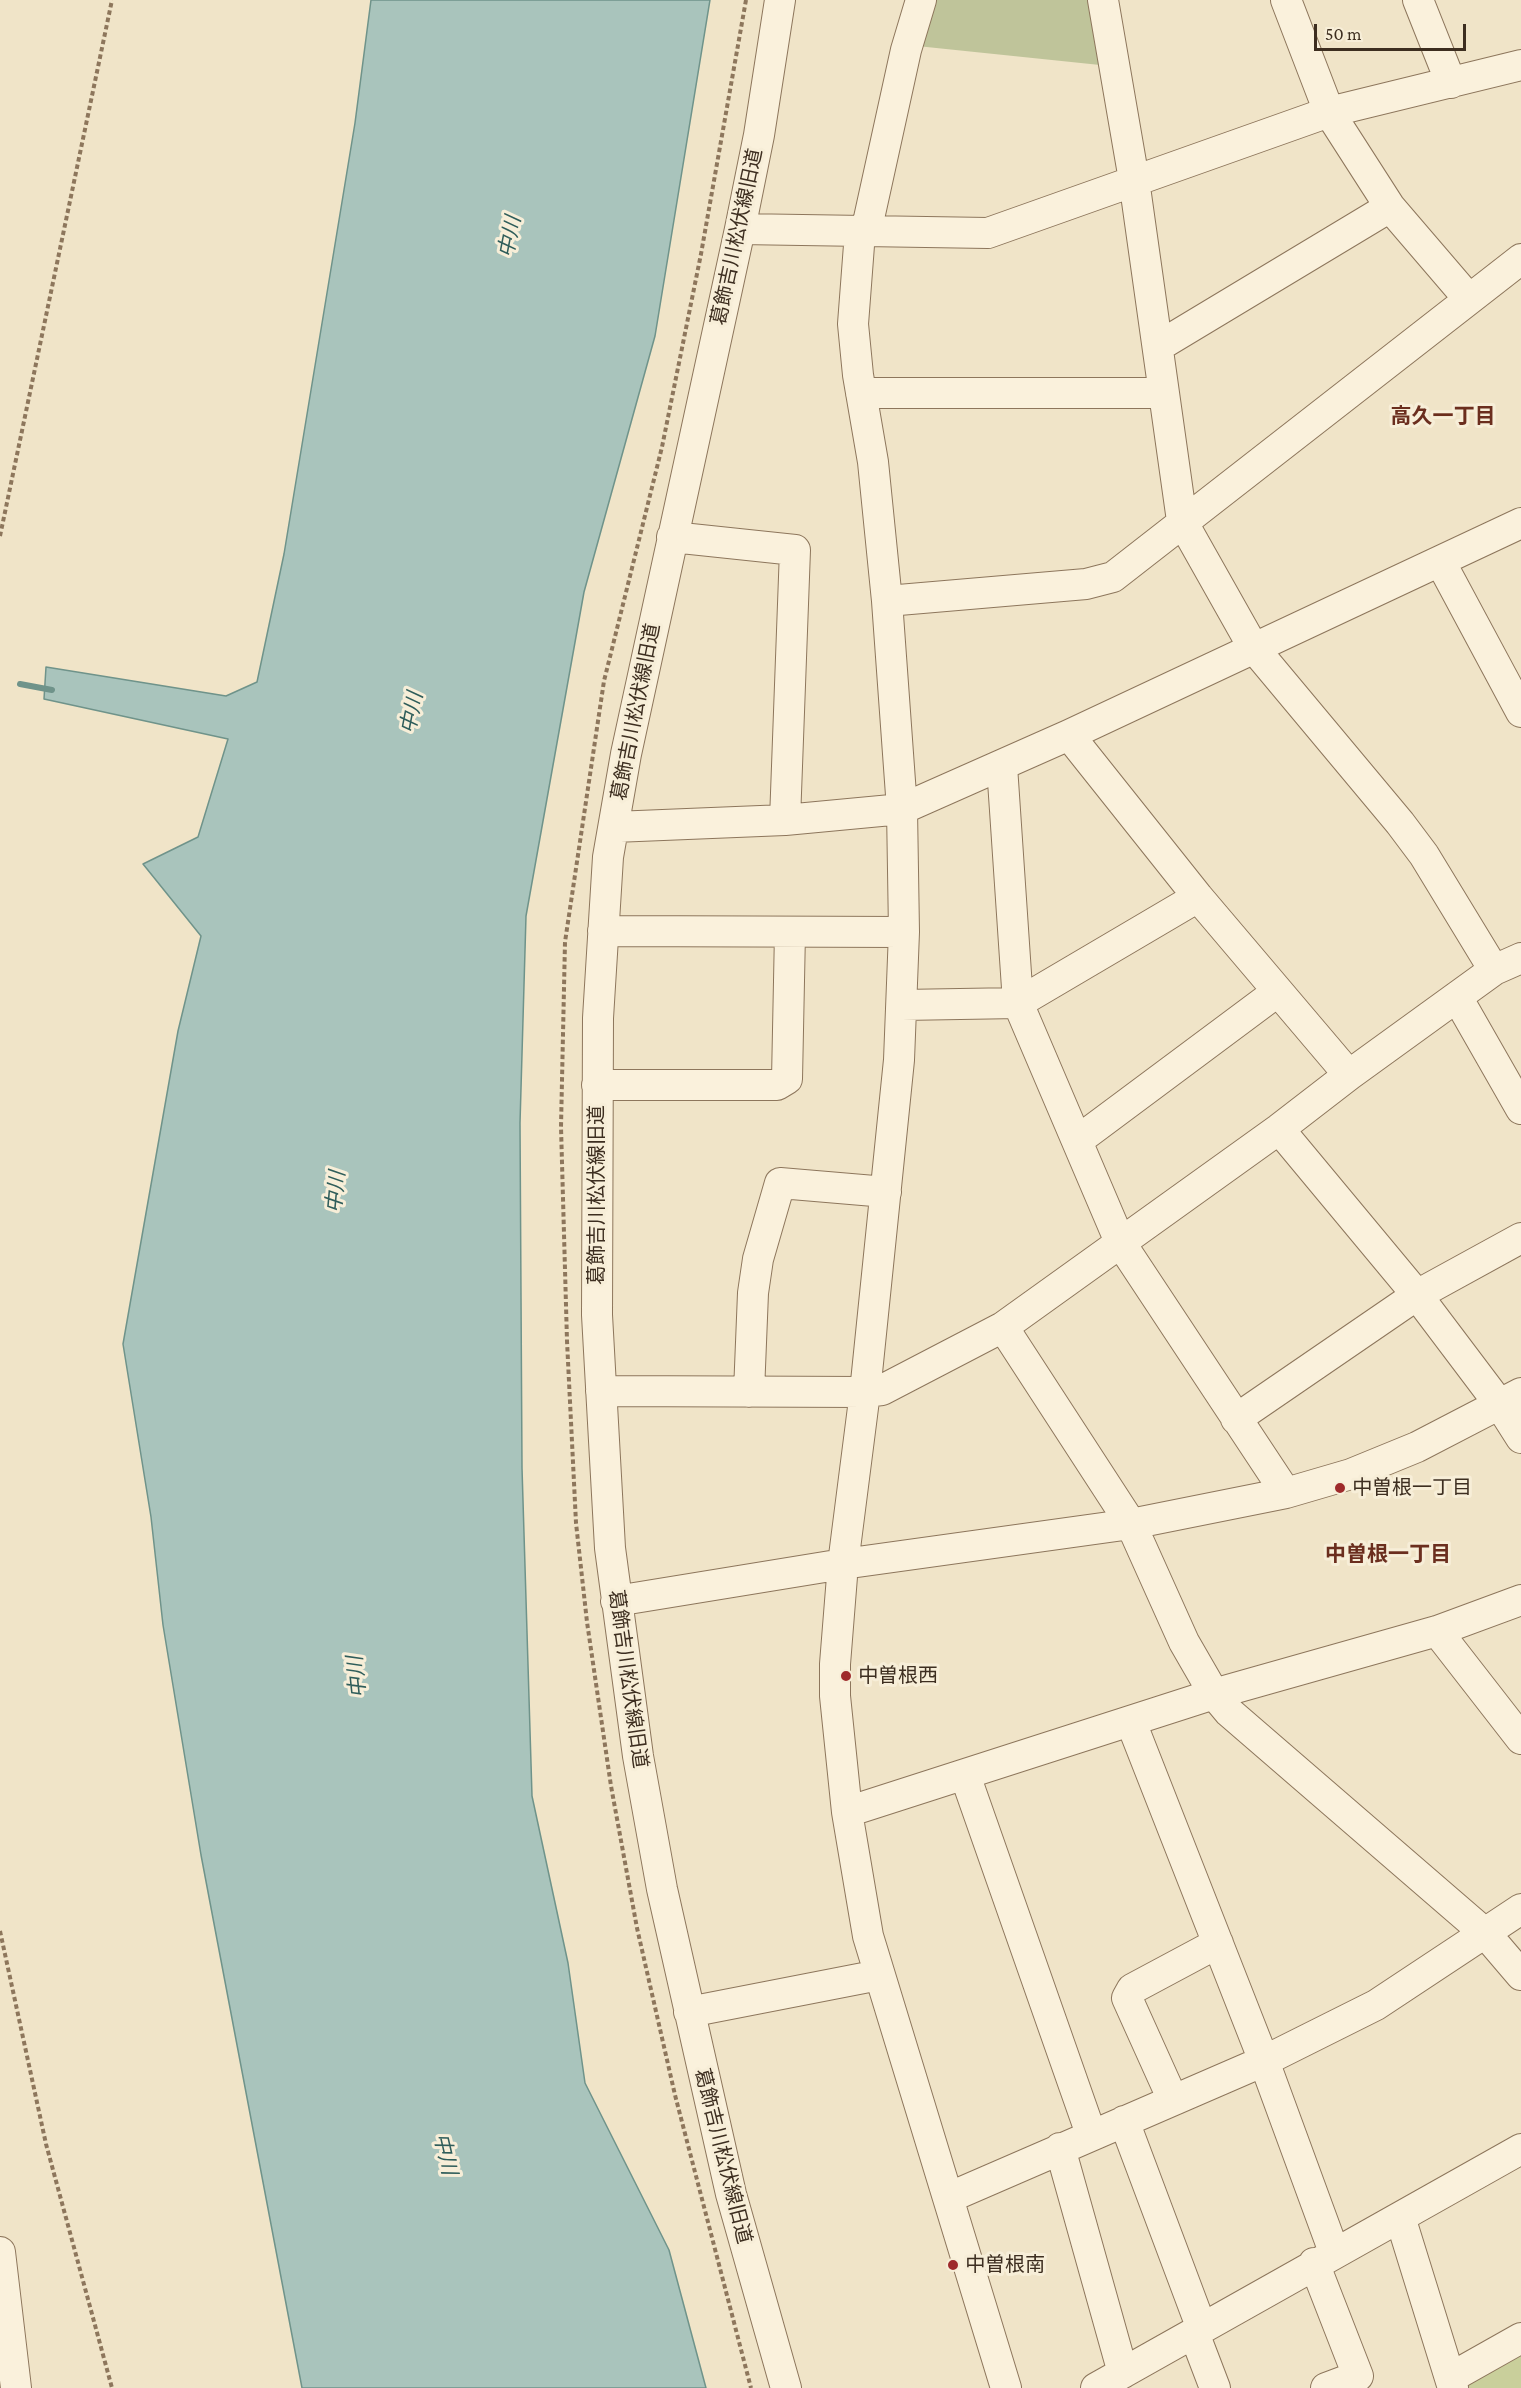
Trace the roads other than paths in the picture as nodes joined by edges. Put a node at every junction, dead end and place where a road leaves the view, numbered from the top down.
1 (780, 0) edge
2 (921, 0) edge
3 (1103, 0) edge
4 (1286, 0) edge
5 (1418, 0) edge
6 (1521, 65) edge
7 (1452, 83) junction
8 (1329, 112) junction
9 (1134, 180) junction
10 (1390, 207) junction
11 (740, 229) junction
12 (863, 232) junction
13 (1521, 259) edge
14 (1468, 298) junction
15 (1159, 346) junction
16 (861, 393) junction
17 (1164, 393) junction
18 (1182, 521) junction
19 (1521, 523) edge
20 (672, 537) junction
21 (1440, 561) junction
22 (886, 601) junction
23 (1253, 646) junction
24 (1520, 708) edge
25 (1069, 735) junction
26 (1002, 766) junction
27 (902, 809) junction
28 (785, 820) junction
29 (614, 827) junction
30 (1198, 897) junction
31 (603, 932) junction
32 (790, 932) junction
33 (904, 932) junction
34 (1521, 958) edge
35 (1494, 970) junction
36 (1277, 992) junction
37 (1457, 997) junction
38 (1018, 1003) junction
39 (902, 1005) junction
40 (1349, 1075) junction
41 (597, 1084) junction
42 (1521, 1109) edge
43 (1279, 1130) junction
44 (1077, 1141) junction
45 (886, 1192) junction
46 (1521, 1238) edge
47 (1120, 1242) junction
48 (1416, 1295) junction
49 (1003, 1327) junction
50 (601, 1391) junction
51 (749, 1392) junction
52 (865, 1392) junction
53 (1510, 1399) edge
54 (1236, 1419) junction
55 (1521, 1438) edge
56 (1286, 1493) junction
57 (1131, 1524) junction
58 (843, 1564) junction
59 (1521, 1600) edge
60 (616, 1601) junction
61 (1437, 1631) junction
62 (1214, 1694) junction
63 (1131, 1722) junction
64 (1521, 1739) edge
65 (965, 1775) junction
66 (848, 1812) junction
67 (1521, 1909) edge
68 (1486, 1934) junction
69 (1218, 1943) junction
70 (879, 1975) junction
71 (1521, 1976) edge
72 (689, 2012) junction
73 (1264, 2061) junction
74 (1173, 2100) junction
75 (1124, 2121) junction
76 (1091, 2134) junction
77 (1060, 2148) junction
78 (1521, 2149) edge
79 (948, 2198) junction
80 (1400, 2217) junction
81 (0, 2252) edge
82 (1324, 2258) junction
83 (8, 2305) junction
84 (1198, 2331) junction
85 (1521, 2338) edge
86 (0, 2357) edge
87 (1123, 2373) junction
88 (0, 2374) edge
89 (1451, 2383) edge
90 (10, 2388) edge
91 (16, 2388) edge
92 (786, 2388) edge
93 (1006, 2388) edge
94 (1096, 2388) edge
95 (1215, 2388) edge
96 (1326, 2388) edge

1 - 11 street, 葛飾吉川松伏線旧道
2 - 12 street
3 - 9 street
4 - 8 street
5 - 7 street
6 - 7 street
7 - 8 street
8 - 9 street
8 - 10 street
9 - 12 street
9 - 15 street
10 - 14 street
10 - 15 street
11 - 12 street
11 - 20 street, 葛飾吉川松伏線旧道
12 - 16 street
13 - 14 street
14 - 18 street
15 - 17 street
16 - 17 street
16 - 22 street
17 - 18 street
18 - 22 street
18 - 23 street
19 - 21 street
20 - 28 street
20 - 29 street, 葛飾吉川松伏線旧道
21 - 23 street
21 - 24 street
22 - 27 street
23 - 25 street
23 - 35 street
25 - 26 street
25 - 30 street
26 - 27 street
26 - 38 street
27 - 28 street
27 - 33 street
28 - 29 street
29 - 31 street, 葛飾吉川松伏線旧道
30 - 36 street
30 - 38 street
31 - 32 street
31 - 41 street, 葛飾吉川松伏線旧道
32 - 33 street
32 - 41 street
33 - 39 street
34 - 35 street
35 - 37 street
36 - 40 street
36 - 44 street
37 - 40 street
37 - 42 street
38 - 39 street
38 - 44 street
39 - 45 street
40 - 43 street
41 - 50 street, 葛飾吉川松伏線旧道
43 - 47 street
43 - 48 street
44 - 47 street
45 - 51 street
45 - 52 street
46 - 48 street
47 - 49 street
47 - 54 street
48 - 53 street
48 - 54 street
49 - 52 street
49 - 57 street
50 - 51 street
50 - 60 street, 葛飾吉川松伏線旧道
51 - 52 street
52 - 58 street
53 - 55 street
53 - 56 street
54 - 56 street
56 - 57 street
57 - 58 street
57 - 62 street
58 - 60 street
58 - 66 street
59 - 61 street
60 - 72 street, 葛飾吉川松伏線旧道
61 - 62 street
61 - 64 street
62 - 63 street
62 - 68 street
63 - 65 street
63 - 69 street
65 - 66 street
65 - 76 street
66 - 70 street
67 - 68 street
68 - 71 street
68 - 73 street
69 - 73 street
69 - 74 street
70 - 72 street
70 - 79 street
72 - 92 street, 葛飾吉川松伏線旧道
73 - 74 street
73 - 82 street
74 - 75 street
75 - 76 street
75 - 84 street
76 - 77 street
77 - 79 street
77 - 87 street
78 - 80 street
79 - 93 street
80 - 82 street
80 - 89 street
81 - 83 street
82 - 84 street
82 - 96 street
83 - 86 street
83 - 91 street
84 - 87 street
84 - 95 street
85 - 89 street
87 - 94 street
88 - 90 street

